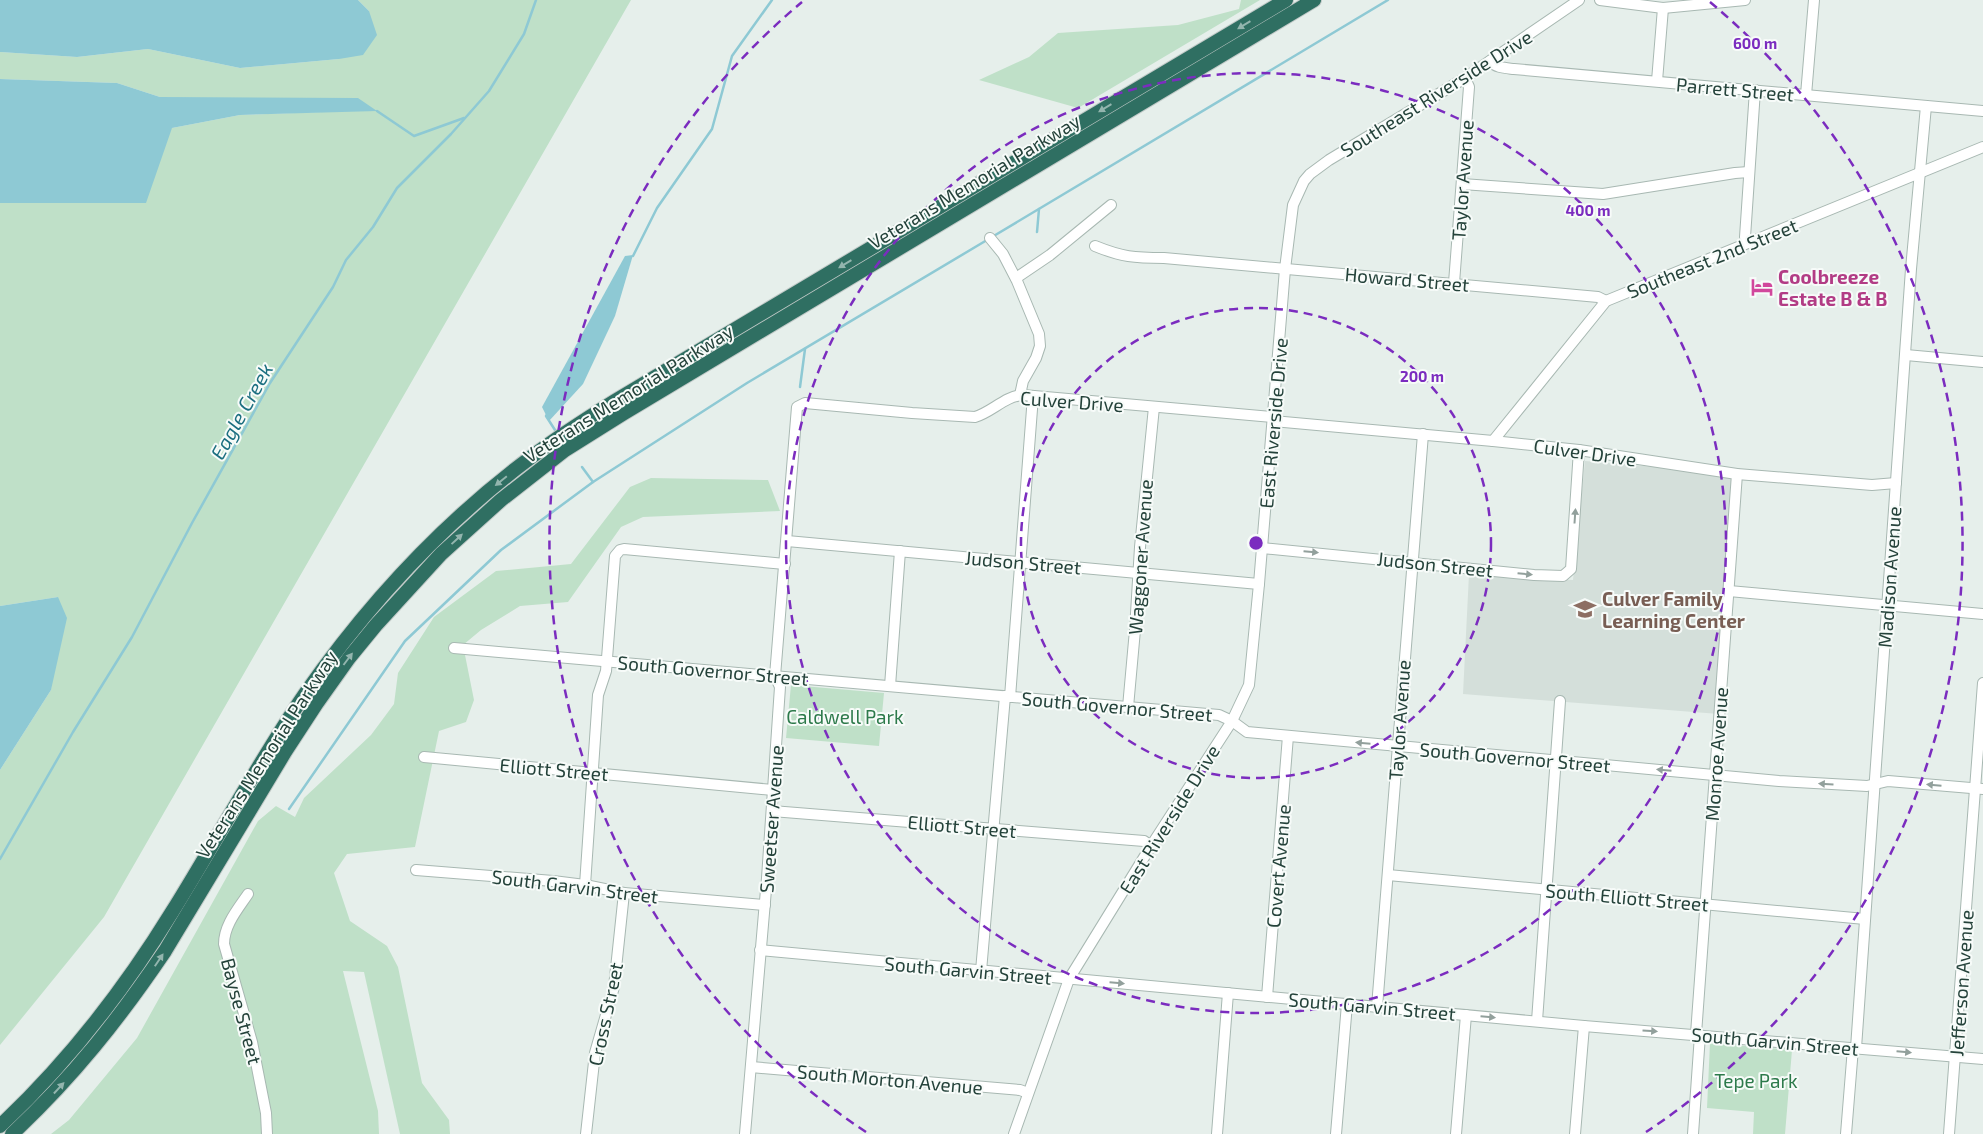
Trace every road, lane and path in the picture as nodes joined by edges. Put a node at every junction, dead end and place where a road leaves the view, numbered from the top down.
1 (1286, 0) edge
2 (1314, 0) edge
3 (1579, 0) edge
4 (1600, 0) edge
5 (1745, 0) edge
6 (1814, 0) edge
7 (1663, 8) junction
8 (1490, 61) junction
9 (1465, 78) junction
10 (1656, 81) junction
11 (1755, 90) junction
12 (1806, 95) junction
13 (1926, 106) junction
14 (1983, 111) edge
15 (1983, 146) edge
16 (1749, 172) junction
17 (1922, 172) junction
18 (1462, 184) junction
19 (1298, 192) joint
20 (1111, 205) dead end
21 (990, 238) dead end
22 (1748, 243) junction
23 (1095, 246) dead end
24 (1285, 269) junction
25 (1016, 278) junction
26 (1454, 283) junction
27 (1606, 301) junction
28 (1906, 355) junction
29 (1983, 362) edge
30 (1020, 395) junction
31 (1033, 396) junction
32 (817, 404) joint
33 (1154, 407) junction
34 (1273, 419) junction
35 (1423, 434) junction
36 (1493, 440) junction
37 (1579, 450) junction
38 (1737, 474) junction
39 (1896, 483) junction
40 (787, 541) junction
41 (1262, 548) junction
42 (900, 551) junction
43 (1020, 562) junction
44 (1411, 562) junction
45 (785, 564) junction
46 (1139, 573) junction
47 (1259, 584) junction
48 (1729, 591) junction
49 (1887, 604) junction
50 (1983, 614) edge
51 (454, 648) dead end
52 (606, 660) junction
53 (776, 676) junction
54 (1983, 683) edge
55 (890, 686) junction
56 (1007, 697) junction
57 (1560, 701) dead end
58 (1128, 707) junction
59 (1232, 721) junction
60 (1288, 736) junction
61 (1397, 746) junction
62 (424, 757) dead end
63 (1556, 760) junction
64 (593, 772) junction
65 (1715, 775) junction
66 (1874, 784) junction
67 (1979, 789) edge
68 (773, 790) junction
69 (772, 811) junction
70 (994, 828) junction
71 (1151, 846) junction
72 (416, 870) dead end
73 (1388, 875) junction
74 (585, 885) junction
75 (1546, 889) junction
76 (624, 893) junction
77 (248, 894) dead end
78 (1705, 904) junction
79 (765, 905) junction
80 (1865, 919) junction
81 (760, 950) junction
82 (981, 971) junction
83 (1068, 980) junction
84 (1228, 993) junction
85 (1267, 997) junction
86 (1347, 1004) junction
87 (1377, 1007) junction
88 (1466, 1015) junction
89 (1536, 1021) junction
90 (1584, 1026) junction
91 (1698, 1035) junction
92 (1855, 1048) junction
93 (1956, 1056) junction
94 (1983, 1059) edge
95 (751, 1067) junction
96 (1028, 1093) junction
97 (44, 1105) junction
98 (0, 1126) edge
99 (12, 1134) edge
100 (20, 1134) edge
101 (267, 1134) edge
102 (586, 1134) edge
103 (745, 1134) edge
104 (1014, 1134) edge
105 (1217, 1134) edge
106 (1336, 1134) edge
107 (1456, 1134) edge
108 (1575, 1134) edge
109 (1693, 1134) edge
110 (1846, 1134) edge
111 (1950, 1134) edge

1 -> 98 highway, Veterans Memorial Parkway
97 -> 2 highway, Veterans Memorial Parkway
3 - 8 street, Southeast Riverside Drive
4 - 7 street
5 - 7 street
6 - 12 street
7 - 10 street
8 - 9 street, Southeast Riverside Drive
8 - 10 street, Parrett Street
9 - 18 street, Taylor Avenue
9 - 19 street, Southeast Riverside Drive
10 - 11 street, Parrett Street
11 - 12 street, Parrett Street
11 - 16 street
12 - 13 street, Parrett Street
13 - 14 street, Parrett Street
13 - 17 street, Madison Avenue
15 - 17 street, Southeast 2nd Street
16 - 18 street
16 - 22 street
17 - 22 street, Southeast 2nd Street
17 - 28 street, Madison Avenue
18 - 26 street, Taylor Avenue
19 - 24 street, East Riverside Drive
20 - 25 street
21 - 25 street
22 - 27 street, Southeast 2nd Street
23 - 24 street, Howard Street
24 - 26 street, Howard Street
24 - 34 street, East Riverside Drive
25 - 30 street
26 - 27 street, Howard Street
27 - 36 street, Southeast 2nd Street
28 - 29 street
28 - 39 street, Madison Avenue
30 - 31 street, Culver Drive
30 - 32 street, Culver Drive
31 - 33 street, Culver Drive
31 - 43 street
32 - 40 street, Sweetser Avenue
33 - 34 street, Culver Drive
33 - 46 street, Waggoner Avenue
34 - 35 street, Culver Drive
34 - 41 street, East Riverside Drive
35 - 36 street, Culver Drive
35 - 44 street, Taylor Avenue
36 - 37 street, Culver Drive
37 - 38 street, Culver Drive
44 -> 37 street, Judson Street
38 - 39 street, Culver Drive
38 - 48 street, Monroe Avenue
39 - 49 street, Madison Avenue
40 - 42 street, Judson Street
40 - 45 street, Sweetser Avenue
41 -> 44 street, Judson Street
41 - 47 street, East Riverside Drive
42 - 43 street, Judson Street
42 - 55 street
43 - 46 street, Judson Street
43 - 56 street
44 - 61 street, Taylor Avenue
45 - 52 street
45 - 53 street, Sweetser Avenue
46 - 47 street, Judson Street
46 - 58 street, Waggoner Avenue
47 - 59 street, East Riverside Drive
48 - 49 street
48 - 65 street, Monroe Avenue
49 - 50 street
49 - 66 street, Madison Avenue
51 - 52 street, South Governor Street
52 - 53 street, South Governor Street
52 - 64 street
53 - 55 street, South Governor Street
53 - 68 street, Sweetser Avenue
54 - 67 street, Jefferson Avenue
55 - 56 street, South Governor Street
56 - 58 street, South Governor Street
56 - 70 street
57 - 63 street
58 - 59 street, South Governor Street
59 - 60 street, South Governor Street
59 - 71 street, East Riverside Drive
61 -> 60 street, South Governor Street
60 - 85 street, Covert Avenue
61 - 63 street, South Governor Street
61 - 73 street, Taylor Avenue
62 - 64 street, Elliott Street
65 -> 63 street, South Governor Street
63 - 75 street
64 - 68 street, Elliott Street
64 - 74 street
66 -> 65 street, South Governor Street
65 - 78 street, Monroe Avenue
67 -> 66 street, South Governor Street
66 - 80 street, Madison Avenue
67 - 93 street, Jefferson Avenue
68 - 69 street, Sweetser Avenue
69 - 70 street, Elliott Street
69 - 79 street, Sweetser Avenue
70 - 71 street, Elliott Street
70 - 82 street
71 - 83 street, East Riverside Drive
72 - 74 street, South Garvin Street
73 - 75 street, South Elliott Street
73 - 87 street, Taylor Avenue
74 - 76 street, South Garvin Street
75 - 78 street, South Elliott Street
75 - 89 street
76 - 79 street, South Garvin Street
76 - 102 street, Cross Street
77 - 101 street, Bayse Street
78 - 80 street, South Elliott Street
78 - 91 street, Monroe Avenue
79 - 81 street, Sweetser Avenue
80 - 92 street, Madison Avenue
81 - 82 street, South Garvin Street
81 - 95 street, Sweetser Avenue
82 - 83 street, South Garvin Street
83 -> 84 street, South Garvin Street
83 - 96 street, East Riverside Drive
84 - 85 street, South Garvin Street
84 - 105 street
85 - 86 street, South Garvin Street
86 - 87 street, South Garvin Street
86 - 106 street
87 - 88 street, South Garvin Street
88 -> 89 street, South Garvin Street
88 - 107 street
89 - 90 street, South Garvin Street
90 -> 91 street, South Garvin Street
90 - 108 street
91 - 92 street, South Garvin Street
91 - 109 street, Monroe Avenue
92 -> 93 street, South Garvin Street
92 - 110 street, Madison Avenue
93 - 94 street, South Garvin Street
93 - 111 street, Jefferson Avenue
95 - 96 street, South Morton Avenue
95 - 103 street, Sweetser Avenue
96 - 104 street, East Riverside Drive
97 - 99 highway, Veterans Memorial Parkway
97 - 100 highway

